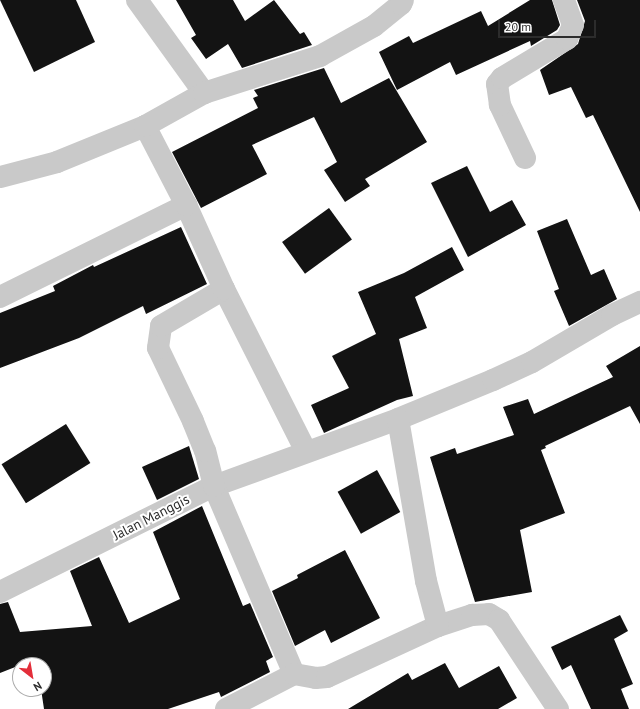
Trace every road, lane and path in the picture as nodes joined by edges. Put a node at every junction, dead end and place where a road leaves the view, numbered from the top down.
1 (138, 0) edge
2 (403, 0) edge
3 (564, 0) edge
4 (204, 93) junction
5 (145, 126) junction
6 (525, 158) dead end
7 (0, 177) edge
8 (186, 205) junction
9 (224, 289) junction
10 (0, 298) edge
11 (638, 307) edge
12 (398, 419) junction
13 (306, 451) junction
14 (214, 486) junction
15 (0, 592) edge
16 (438, 626) junction
17 (294, 674) junction
18 (226, 709) edge
19 (558, 709) edge

1 - 4 street
2 - 4 street
3 - 6 street
4 - 5 street
5 - 7 street
5 - 8 street
8 - 9 street
8 - 10 street
9 - 13 street
9 - 14 street
11 - 12 street, Jalan Manggis
12 - 13 street, Jalan Manggis
12 - 16 street
13 - 14 street, Jalan Manggis
14 - 15 street, Jalan Manggis
14 - 17 street
16 - 17 street
16 - 19 street
17 - 18 street

